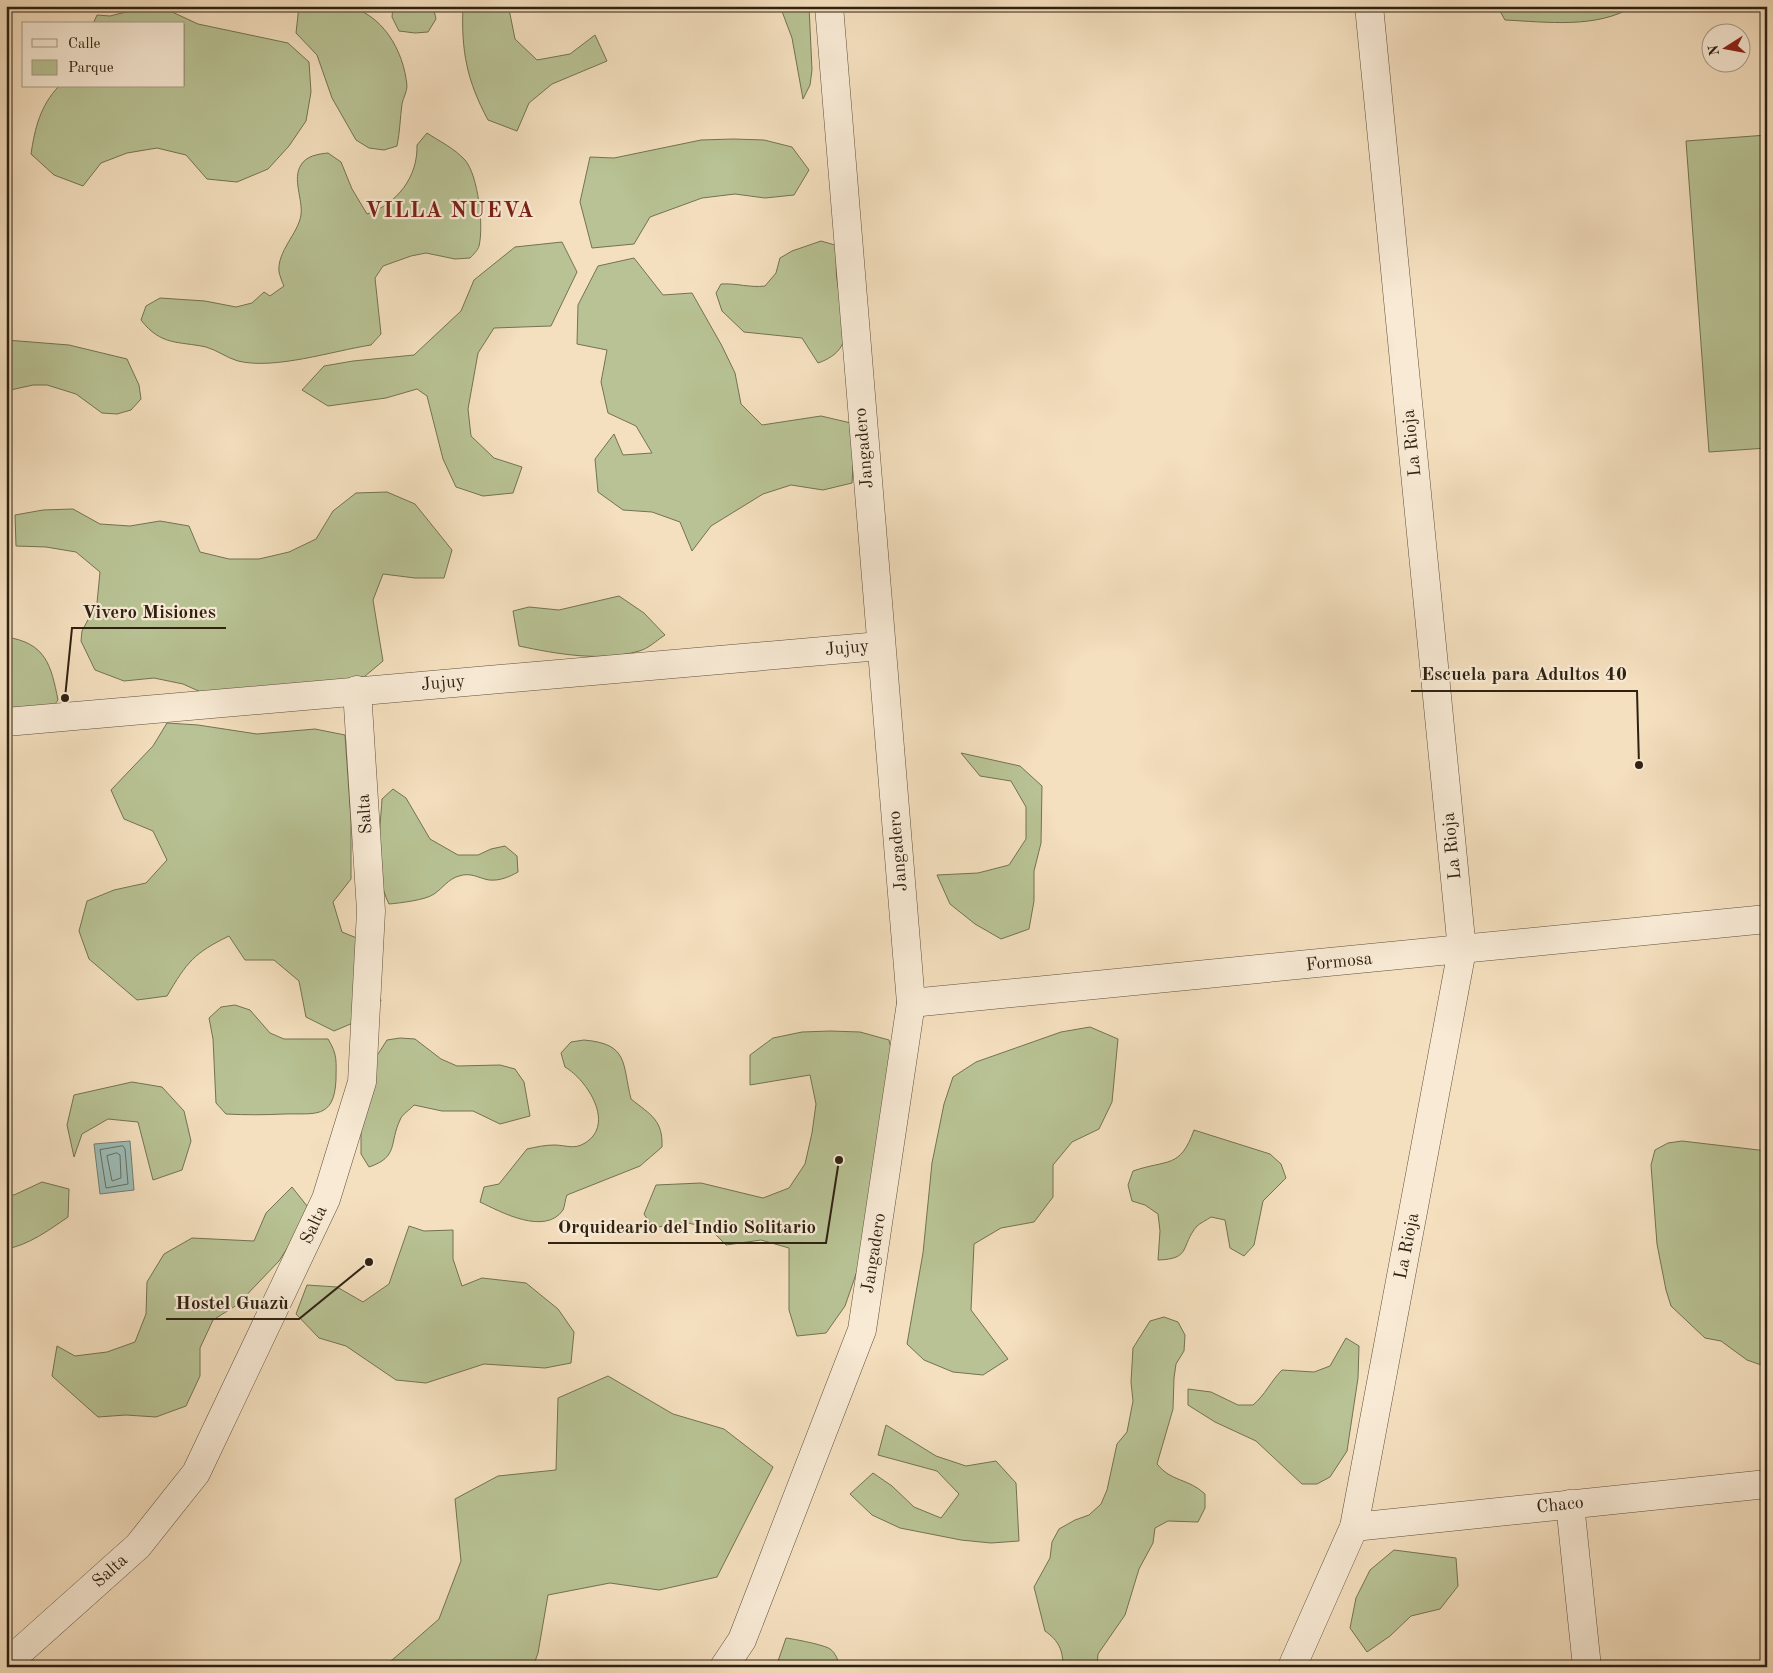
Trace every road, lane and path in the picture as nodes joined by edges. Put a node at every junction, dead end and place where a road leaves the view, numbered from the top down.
1 (829, 6) edge
2 (1369, 6) edge
3 (880, 646) junction
4 (358, 690) junction
5 (6, 722) edge
6 (1767, 919) edge
7 (1462, 950) junction
8 (911, 1003) junction
9 (1767, 1484) edge
10 (1570, 1504) junction
11 (1354, 1527) junction
12 (6, 1664) edge
13 (724, 1667) edge
14 (1292, 1667) edge
15 (1588, 1667) edge

1 - 3 street, Jangadero
2 - 7 street, La Rioja
3 - 4 street, Jujuy
3 - 8 street, Jangadero
4 - 5 street, Jujuy
4 - 12 street, Salta
6 - 7 street, Formosa
7 - 8 street, Formosa
7 - 11 street, La Rioja
8 - 13 street, Jangadero
9 - 10 street, Chaco
10 - 11 street, Chaco
10 - 15 street
11 - 14 street, La Rioja

